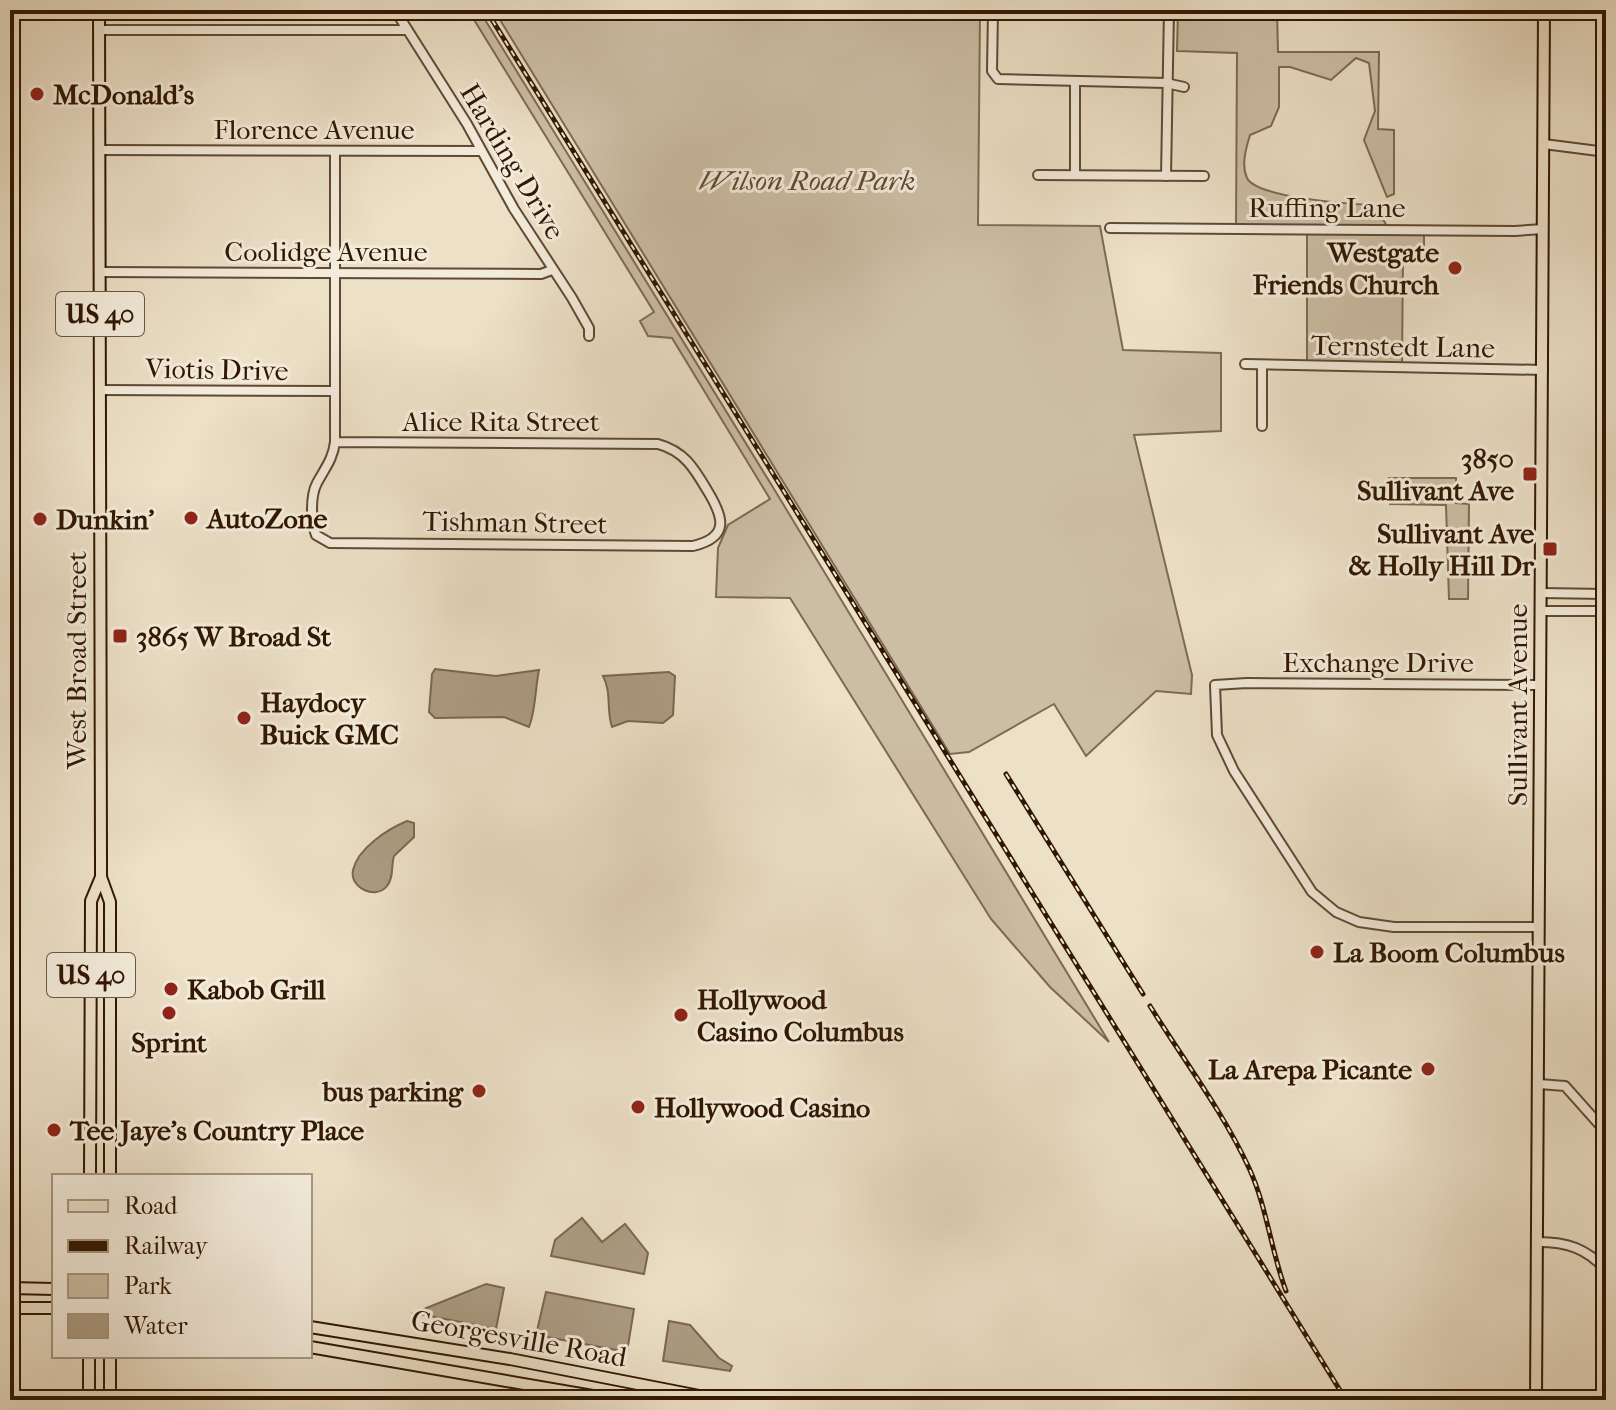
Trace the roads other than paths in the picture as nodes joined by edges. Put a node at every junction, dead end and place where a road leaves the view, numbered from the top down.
1 (99, 10) edge
2 (395, 10) edge
3 (993, 10) edge
4 (1169, 10) edge
5 (1544, 10) edge
6 (99, 30) junction
7 (407, 30) junction
8 (1075, 82) junction
9 (1166, 83) junction
10 (1184, 87) dead end
11 (1544, 144) junction
12 (100, 150) junction
13 (335, 151) junction
14 (480, 151) junction
15 (1606, 152) edge
16 (1038, 175) dead end
17 (1075, 175) junction
18 (1166, 176) junction
19 (1204, 176) dead end
20 (1110, 228) dead end
21 (1543, 229) junction
22 (552, 270) junction
23 (100, 272) junction
24 (335, 273) junction
25 (589, 336) dead end
26 (1245, 364) dead end
27 (1262, 365) junction
28 (1543, 370) junction
29 (99, 390) junction
30 (334, 391) junction
31 (1262, 426) dead end
32 (335, 442) junction
33 (715, 537) joint
34 (1541, 593) junction
35 (1606, 594) edge
36 (1541, 611) junction
37 (1606, 611) edge
38 (1541, 685) junction
39 (101, 877) junction
40 (1539, 927) junction
41 (1539, 1084) junction
42 (1606, 1132) edge
43 (90, 1174) edge
44 (110, 1174) edge
45 (1538, 1242) junction
46 (1606, 1270) edge
47 (10, 1288) edge
48 (52, 1289) edge
49 (10, 1308) edge
50 (52, 1308) edge
51 (312, 1327) edge
52 (312, 1347) edge
53 (89, 1358) edge
54 (110, 1358) edge
55 (89, 1400) edge
56 (110, 1400) edge
57 (616, 1400) edge
58 (636, 1400) edge
59 (655, 1400) edge
60 (720, 1400) edge
61 (1536, 1400) edge

1 - 6 main road, West Broad Street / US 40
2 - 7 street, Harding Drive
3 - 8 street
4 - 9 street
5 - 11 main road, Sullivant Avenue
6 - 7 street
6 - 12 main road, West Broad Street / US 40
7 - 14 street, Harding Drive
8 - 9 street
8 - 17 street
9 - 10 street
9 - 18 street
11 - 15 street
11 - 21 main road, Sullivant Avenue
12 - 13 street, Florence Avenue
12 - 23 main road, West Broad Street / US 40
13 - 14 street, Florence Avenue
13 - 24 street
14 - 22 street, Harding Drive
16 - 17 street
17 - 18 street
18 - 19 street
20 - 21 street, Ruffing Lane
21 - 28 main road, Sullivant Avenue
22 - 24 street, Coolidge Avenue
22 - 25 street, Harding Drive
23 - 24 street, Coolidge Avenue
23 - 29 main road, West Broad Street / US 40
24 - 30 street
26 - 27 street, Ternstedt Lane
27 - 28 street, Ternstedt Lane
27 - 31 street
28 - 34 main road, Sullivant Avenue
29 - 30 street, Viotis Drive
29 - 39 main road, West Broad Street / US 40
30 - 32 street
32 - 33 street, Alice Rita Street
32 - 33 street, Tishman Street
34 - 35 street
34 - 36 main road, Sullivant Avenue
36 - 37 street
36 - 38 main road, Sullivant Avenue
38 - 40 main road, Sullivant Avenue
38 - 40 street, Exchange Drive
39 - 43 main road, West Broad Street / US 40
39 - 44 main road, West Broad Street / US 40
40 - 41 main road, Sullivant Avenue
41 - 42 street
41 - 45 main road, Sullivant Avenue
45 - 46 street
45 - 61 main road, Sullivant Avenue
47 - 48 main road
49 - 50 main road
51 - 60 main road, Georgesville Road
52 - 57 main road, Georgesville Road
53 - 55 main road
54 - 56 main road
58 - 59 main road

